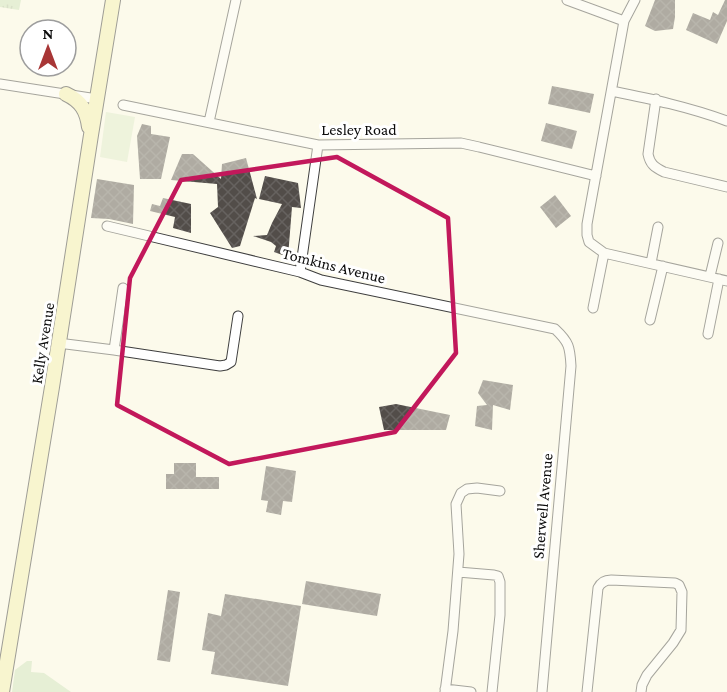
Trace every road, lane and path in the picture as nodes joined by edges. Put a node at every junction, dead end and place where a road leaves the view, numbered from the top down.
1 (114, 0) edge
2 (236, 0) edge
3 (567, 0) edge
4 (635, 0) edge
5 (624, 21) junction
6 (0, 84) edge
7 (612, 91) junction
8 (66, 94) junction
9 (97, 99) junction
10 (656, 99) junction
11 (123, 105) dead end
12 (727, 121) edge
13 (209, 122) junction
14 (91, 135) junction
15 (318, 145) junction
16 (596, 176) junction
17 (727, 187) edge
18 (107, 226) dead end
19 (658, 227) dead end
20 (718, 243) dead end
21 (604, 253) junction
22 (651, 263) junction
23 (663, 266) junction
24 (300, 272) junction
25 (719, 279) edge
26 (123, 288) dead end
27 (593, 308) dead end
28 (238, 316) dead end
29 (650, 320) dead end
30 (555, 329) joint
31 (708, 334) dead end
32 (58, 343) junction
33 (114, 350) junction
34 (500, 491) dead end
35 (458, 572) junction
36 (4, 656) edge
37 (445, 690) edge
38 (2, 692) edge
39 (471, 692) edge
40 (492, 692) edge
41 (542, 692) edge
42 (587, 692) edge
43 (641, 692) edge

1 - 9 street, Kelly Avenue
2 - 13 street
3 - 5 street
4 - 5 street
5 - 7 street
6 - 8 street
7 - 10 street
7 - 16 street
8 - 9 street
8 - 14 street
9 - 14 street, Kelly Avenue
10 - 12 street
10 - 17 street
11 - 13 street, Lesley Road
13 - 15 street, Lesley Road
14 - 32 street, Kelly Avenue
15 - 16 street, Lesley Road
15 - 24 street
16 - 21 street
18 - 24 street, Tomkins Avenue
19 - 22 street
20 - 25 street
21 - 22 street
21 - 27 street
22 - 23 street
23 - 25 street
23 - 29 street
24 - 30 street, Tomkins Avenue
25 - 31 street
26 - 33 street
28 - 33 street
30 - 41 street, Sherwell Avenue
32 - 33 street
32 - 36 street, Kelly Avenue
34 - 35 street
35 - 37 street
35 - 40 street
36 - 38 street, Kelly Avenue
37 - 39 street
42 - 43 street

